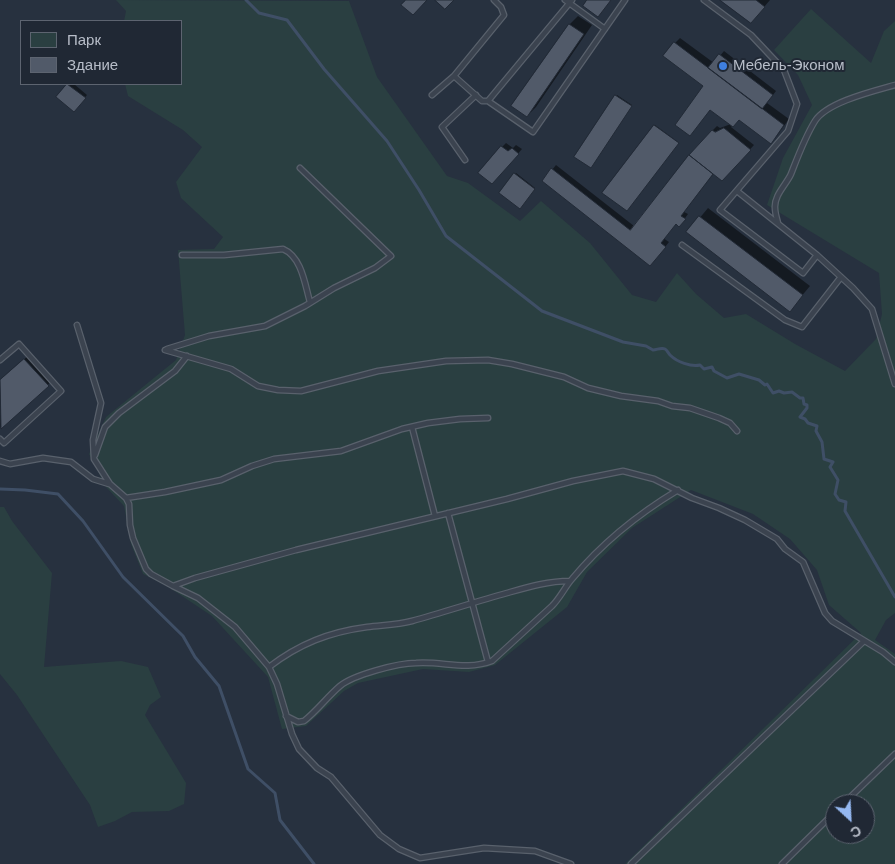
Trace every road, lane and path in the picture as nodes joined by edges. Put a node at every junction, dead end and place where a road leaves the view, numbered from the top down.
1 (494, 0) edge
2 (625, 0) edge
3 (704, 0) edge
4 (569, 1) edge
5 (605, 29) junction
6 (454, 76) junction
7 (895, 85) edge
8 (432, 95) dead end
9 (476, 95) junction
10 (488, 101) junction
11 (465, 160) dead end
12 (300, 168) dead end
13 (737, 191) junction
14 (778, 224) junction
15 (682, 245) dead end
16 (182, 255) dead end
17 (817, 255) junction
18 (841, 277) junction
19 (310, 302) junction
20 (77, 325) dead end
21 (187, 356) junction
22 (0, 360) edge
23 (895, 384) edge
24 (488, 418) dead end
25 (412, 427) junction
26 (737, 431) dead end
27 (0, 439) edge
28 (94, 459) junction
29 (0, 461) edge
30 (110, 484) junction
31 (678, 490) junction
32 (126, 498) junction
33 (448, 513) junction
34 (435, 516) junction
35 (570, 580) junction
36 (174, 586) junction
37 (471, 603) junction
38 (864, 641) junction
39 (488, 662) junction
40 (895, 662) edge
41 (269, 667) junction
42 (286, 716) junction
43 (895, 754) edge
44 (853, 794) edge
45 (825, 822) edge
46 (571, 864) edge
47 (631, 864) edge
48 (782, 864) edge

1 - 6 lane
2 - 5 lane
3 - 13 lane
4 - 5 lane
4 - 10 lane
5 - 10 lane
6 - 8 lane
6 - 9 lane
7 - 14 lane
9 - 10 lane
9 - 11 lane
12 - 19 lane
13 - 14 lane
13 - 17 lane
14 - 17 lane
15 - 18 lane
16 - 19 lane
17 - 18 lane
18 - 23 lane
19 - 21 lane
20 - 28 lane
21 - 26 lane
21 - 28 lane
22 - 27 lane
24 - 25 lane
25 - 32 lane
25 - 34 lane
28 - 30 lane
29 - 30 lane
30 - 32 lane
31 - 33 lane
31 - 35 lane
31 - 38 lane
32 - 36 lane
33 - 34 lane
33 - 37 lane
34 - 36 lane
35 - 37 lane
35 - 39 lane
36 - 41 lane
37 - 39 lane
37 - 41 lane
38 - 40 lane
38 - 47 lane
39 - 42 lane
41 - 42 lane
42 - 46 lane
43 - 44 lane
45 - 48 lane

